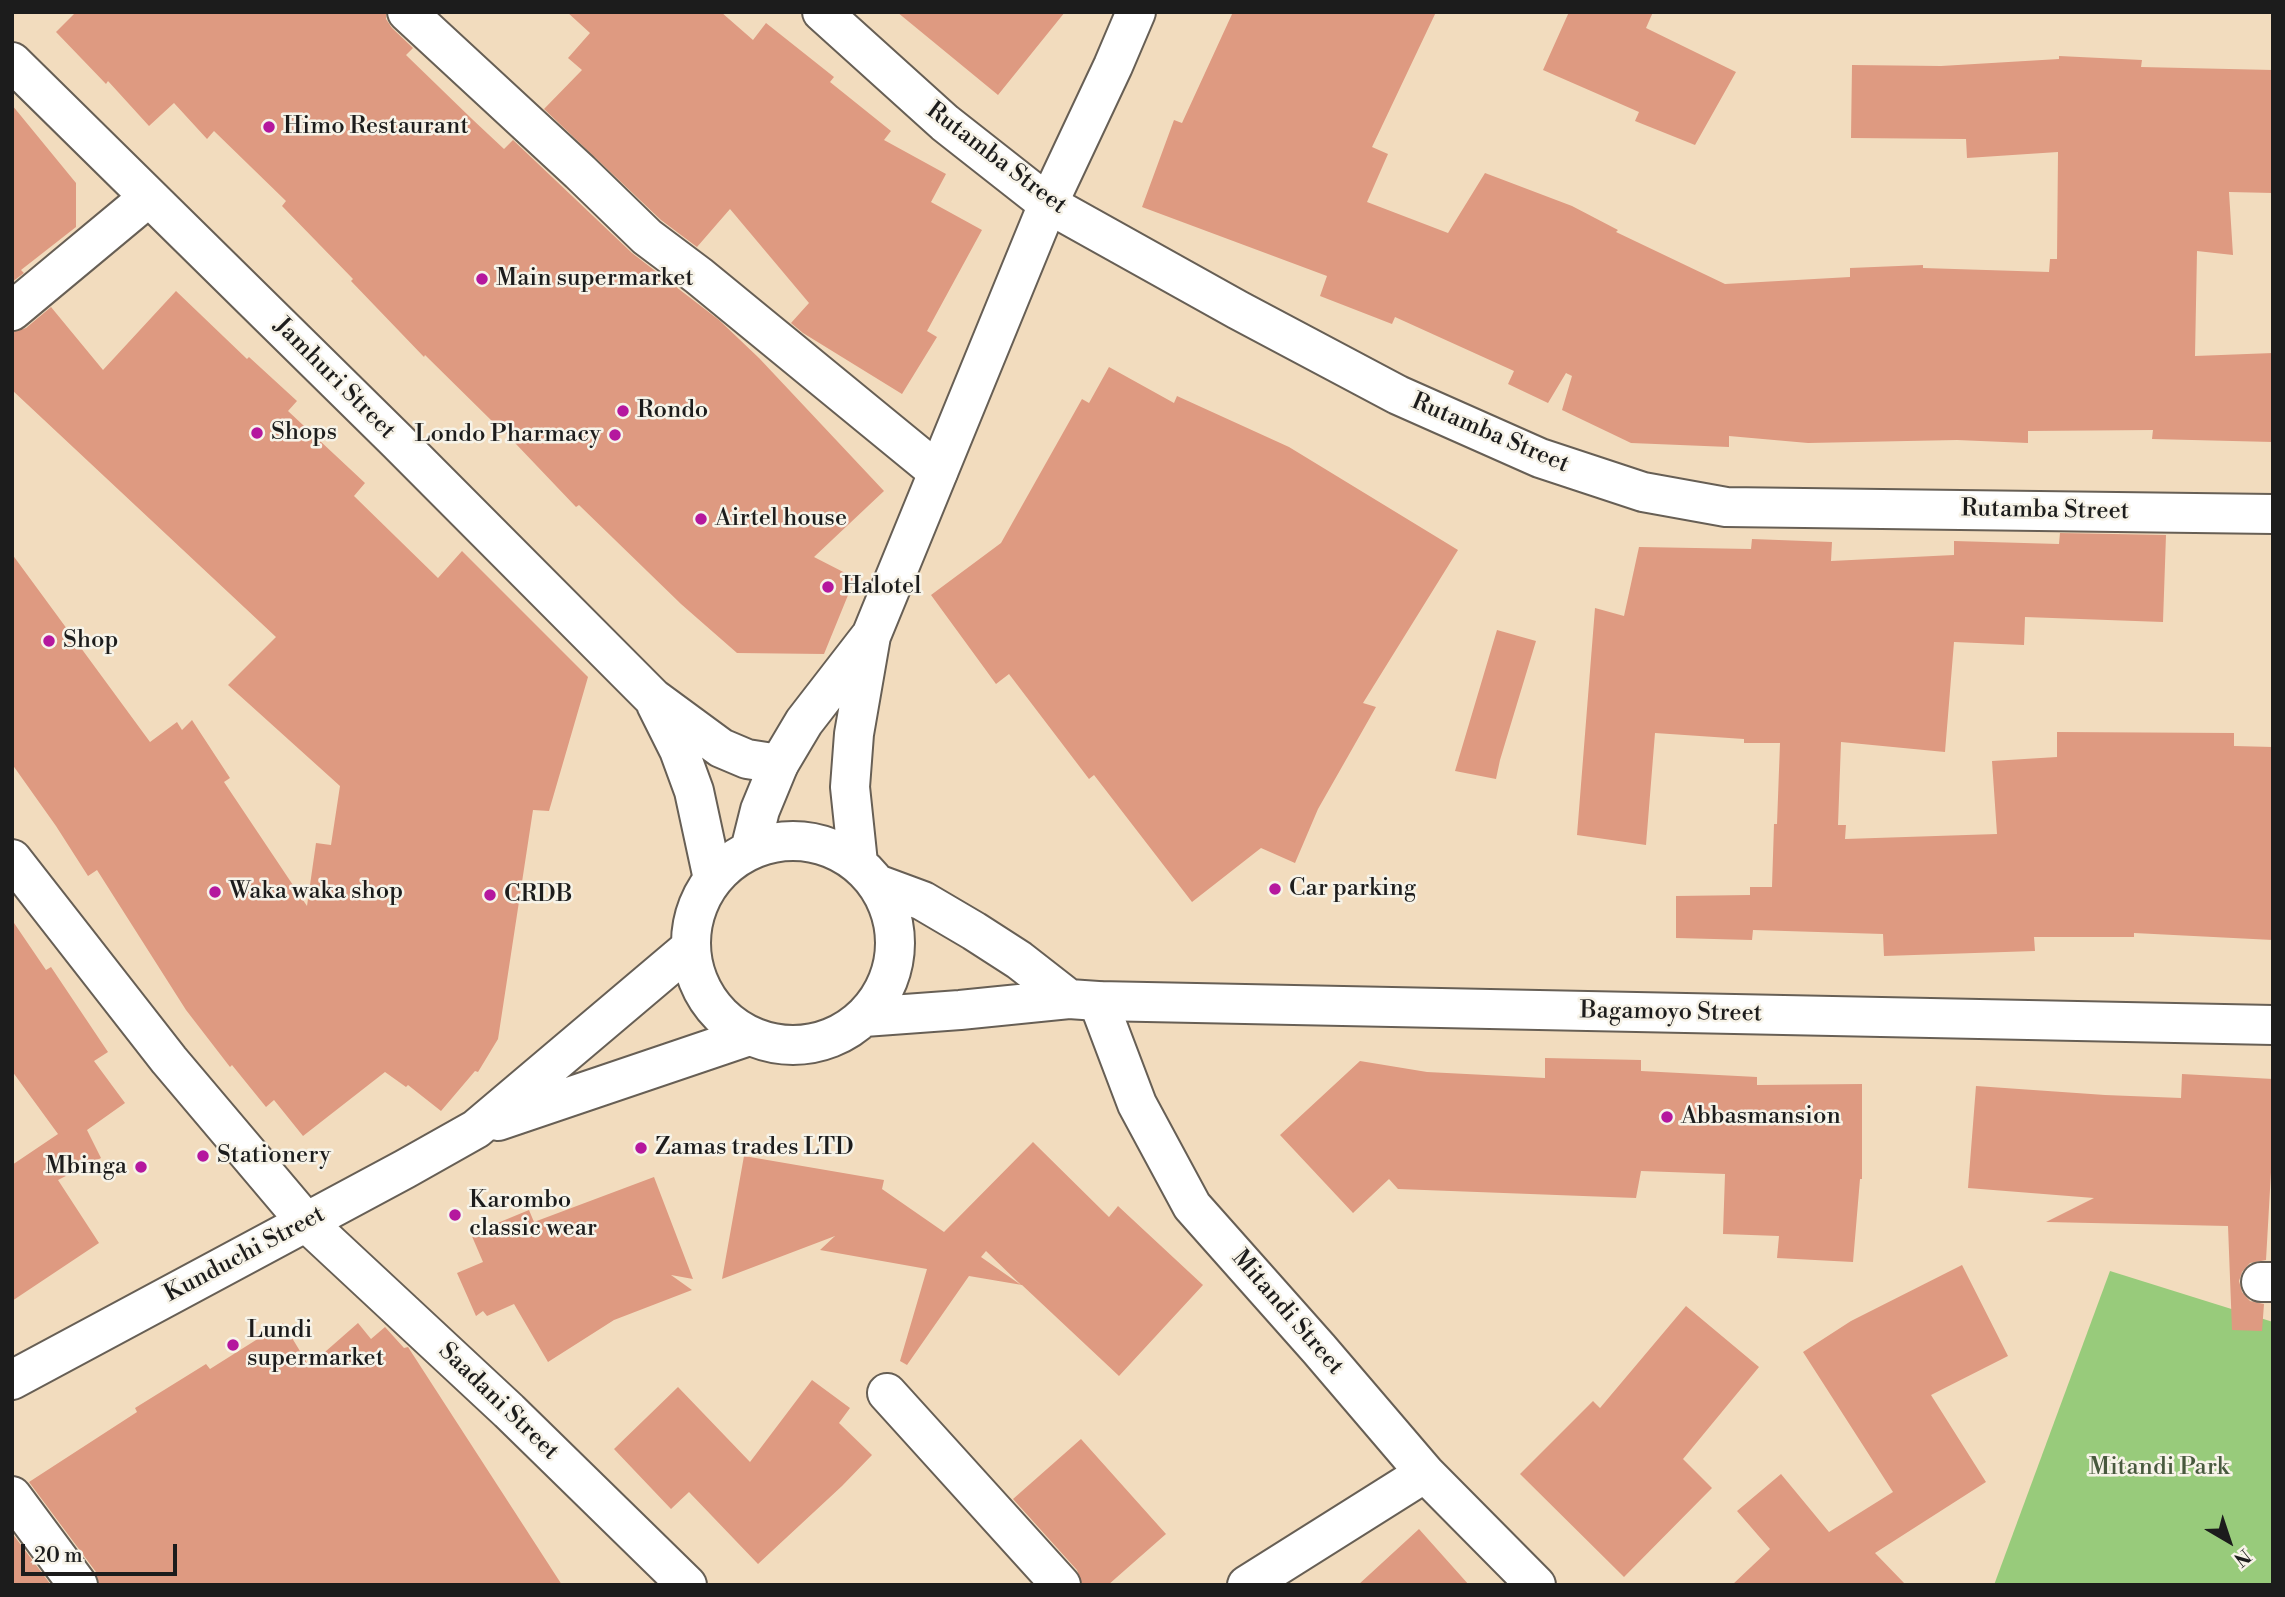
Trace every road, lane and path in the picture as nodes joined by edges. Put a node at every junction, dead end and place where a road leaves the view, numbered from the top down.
1 (407, 12) edge
2 (822, 12) edge
3 (1136, 12) edge
4 (12, 62) edge
5 (149, 197) junction
6 (1048, 204) junction
7 (12, 311) edge
8 (938, 472) junction
9 (2273, 514) edge
10 (871, 636) junction
11 (653, 698) junction
12 (779, 764) junction
13 (750, 850) junction
14 (12, 859) edge
15 (867, 874) junction
16 (713, 879) junction
17 (690, 948) junction
18 (1084, 1000) junction
19 (864, 1017) junction
20 (2273, 1025) edge
21 (749, 1036) junction
22 (476, 1129) junction
23 (306, 1222) junction
24 (12, 1380) edge
25 (887, 1393) dead end
26 (1425, 1474) junction
27 (12, 1496) edge
28 (78, 1585) edge
29 (687, 1585) edge
30 (1061, 1585) edge
31 (1247, 1585) edge
32 (1535, 1585) edge

1 - 8 street
2 - 6 street, Rutamba Street
3 - 6 street
4 - 5 street, Jamhuri Street
5 - 7 street
5 - 11 street, Jamhuri Street
6 - 8 street
6 - 9 street, Rutamba Street
8 - 10 street
10 - 12 street
10 - 15 street
11 - 12 street
11 - 16 street
12 - 13 street
13 - 15 street
13 - 16 street
14 - 23 street, Saadani Street
15 - 18 street
15 - 19 street
16 - 17 street
17 - 21 street
17 - 22 street
18 - 19 street, Bagamoyo Street
18 - 20 street, Bagamoyo Street
18 - 26 street, Mitandi Street
19 - 21 street
21 - 22 street
22 - 23 street, Kunduchi Street
23 - 24 street, Kunduchi Street
23 - 29 street, Saadani Street
25 - 30 street
26 - 31 street
26 - 32 street, Mitandi Street
27 - 28 street

